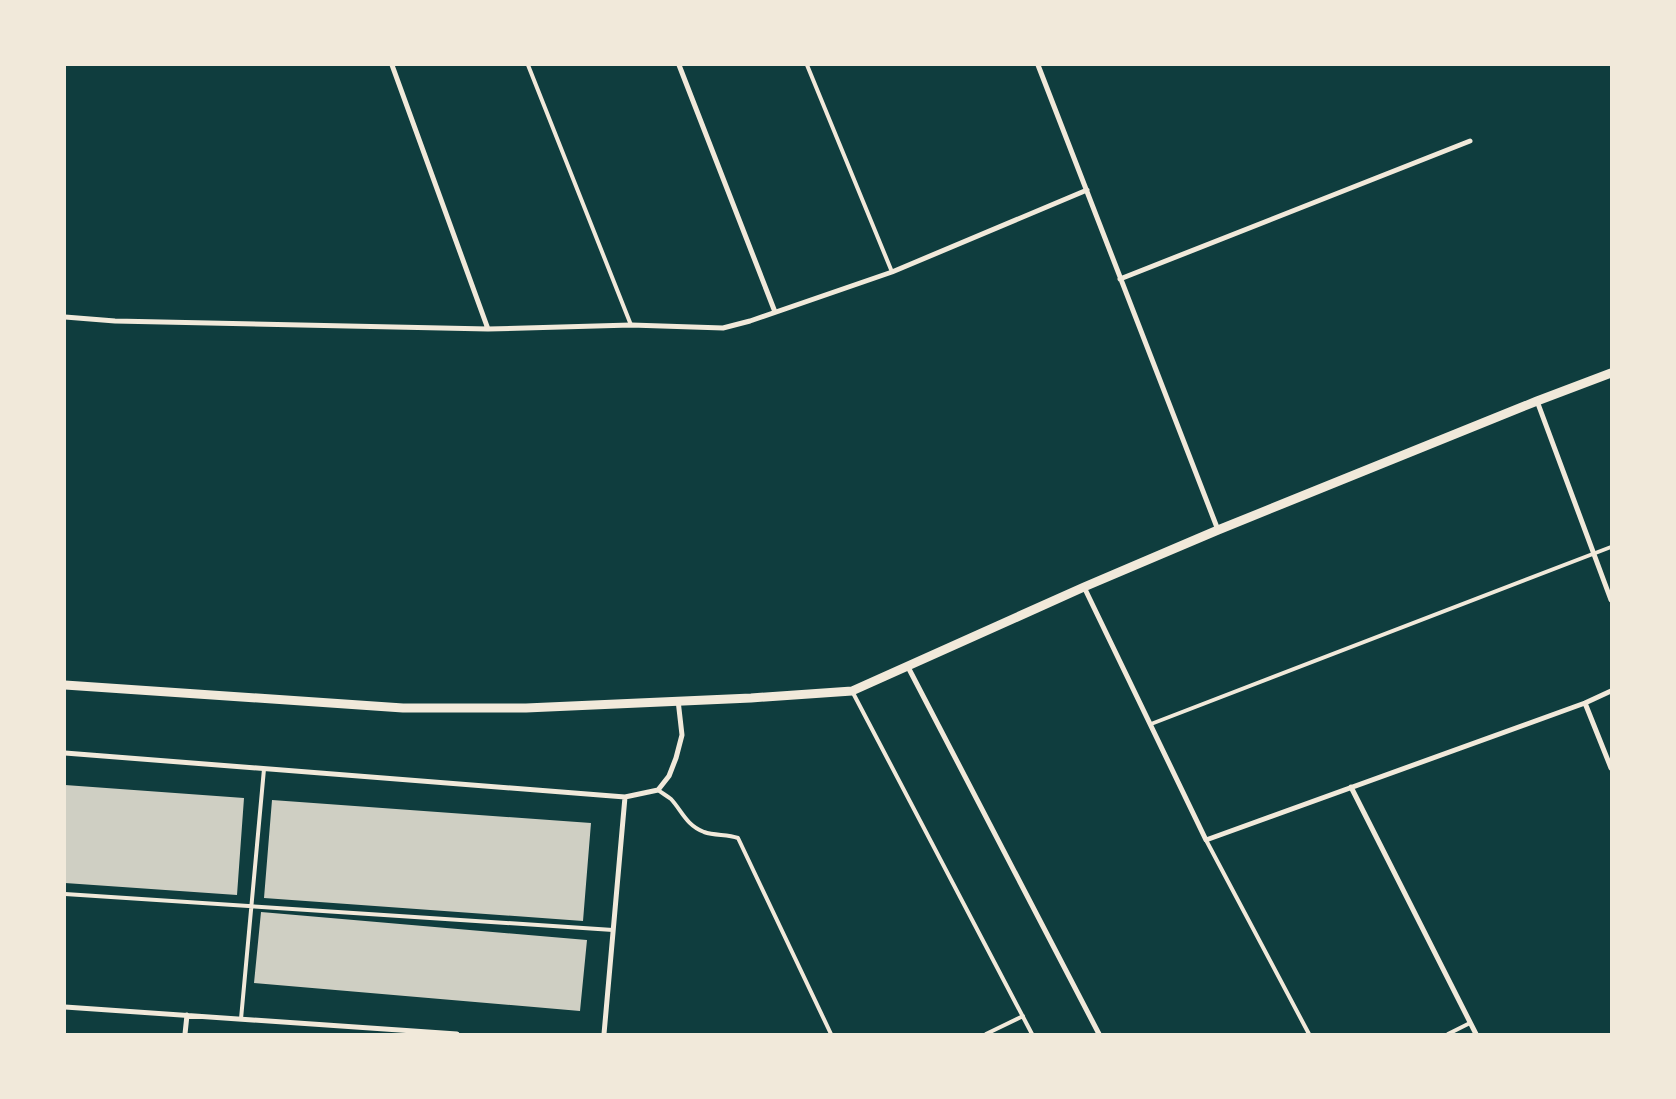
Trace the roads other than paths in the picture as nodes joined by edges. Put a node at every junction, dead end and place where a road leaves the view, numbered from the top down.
1 (392, 65) edge
2 (528, 65) edge
3 (679, 65) edge
4 (808, 65) edge
5 (1038, 65) edge
6 (1470, 141) dead end
7 (1087, 190) junction
8 (892, 272) junction
9 (1120, 279) junction
10 (775, 312) junction
11 (65, 317) edge
12 (631, 326) junction
13 (488, 328) junction
14 (1611, 373) edge
15 (1537, 401) junction
16 (1218, 530) junction
17 (1611, 547) edge
18 (1594, 554) junction
19 (1084, 587) junction
20 (1611, 600) edge
21 (908, 667) junction
22 (65, 685) edge
23 (852, 691) junction
24 (1611, 691) edge
25 (678, 700) junction
26 (1585, 703) junction
27 (1151, 724) junction
28 (65, 753) edge
29 (1611, 768) edge
30 (264, 769) junction
31 (1350, 787) junction
32 (658, 790) junction
33 (625, 797) junction
34 (1206, 840) junction
35 (65, 894) edge
36 (250, 907) junction
37 (613, 930) junction
38 (65, 1007) edge
39 (187, 1015) junction
40 (1023, 1016) junction
41 (241, 1019) junction
42 (1470, 1023) junction
43 (186, 1034) edge
44 (457, 1034) edge
45 (604, 1034) edge
46 (832, 1034) edge
47 (986, 1034) edge
48 (1032, 1034) edge
49 (1099, 1034) edge
50 (1308, 1034) edge
51 (1448, 1034) edge
52 (1476, 1034) edge

1 - 13 street
2 - 12 lane
3 - 10 street
4 - 8 lane
5 - 7 street
6 - 9 street
7 - 8 street
7 - 9 street
8 - 10 street
9 - 16 street
10 - 12 street
11 - 13 street
12 - 13 street
14 - 15 street
15 - 16 street
15 - 18 street
16 - 19 street
17 - 18 lane
18 - 20 street
18 - 27 lane
19 - 21 street
19 - 27 street
21 - 23 street
21 - 49 street
22 - 25 street
23 - 25 street
23 - 40 lane
24 - 26 street
25 - 32 street
26 - 29 street
26 - 31 street
27 - 34 street
28 - 30 street
30 - 33 street
30 - 36 lane
31 - 34 street
31 - 42 street
32 - 33 street
32 - 46 lane
33 - 37 street
34 - 50 lane
35 - 36 lane
36 - 37 lane
36 - 41 lane
37 - 45 street
38 - 39 street
39 - 41 street
39 - 43 street
40 - 47 lane
40 - 48 lane
41 - 44 street
42 - 51 lane
42 - 52 street

